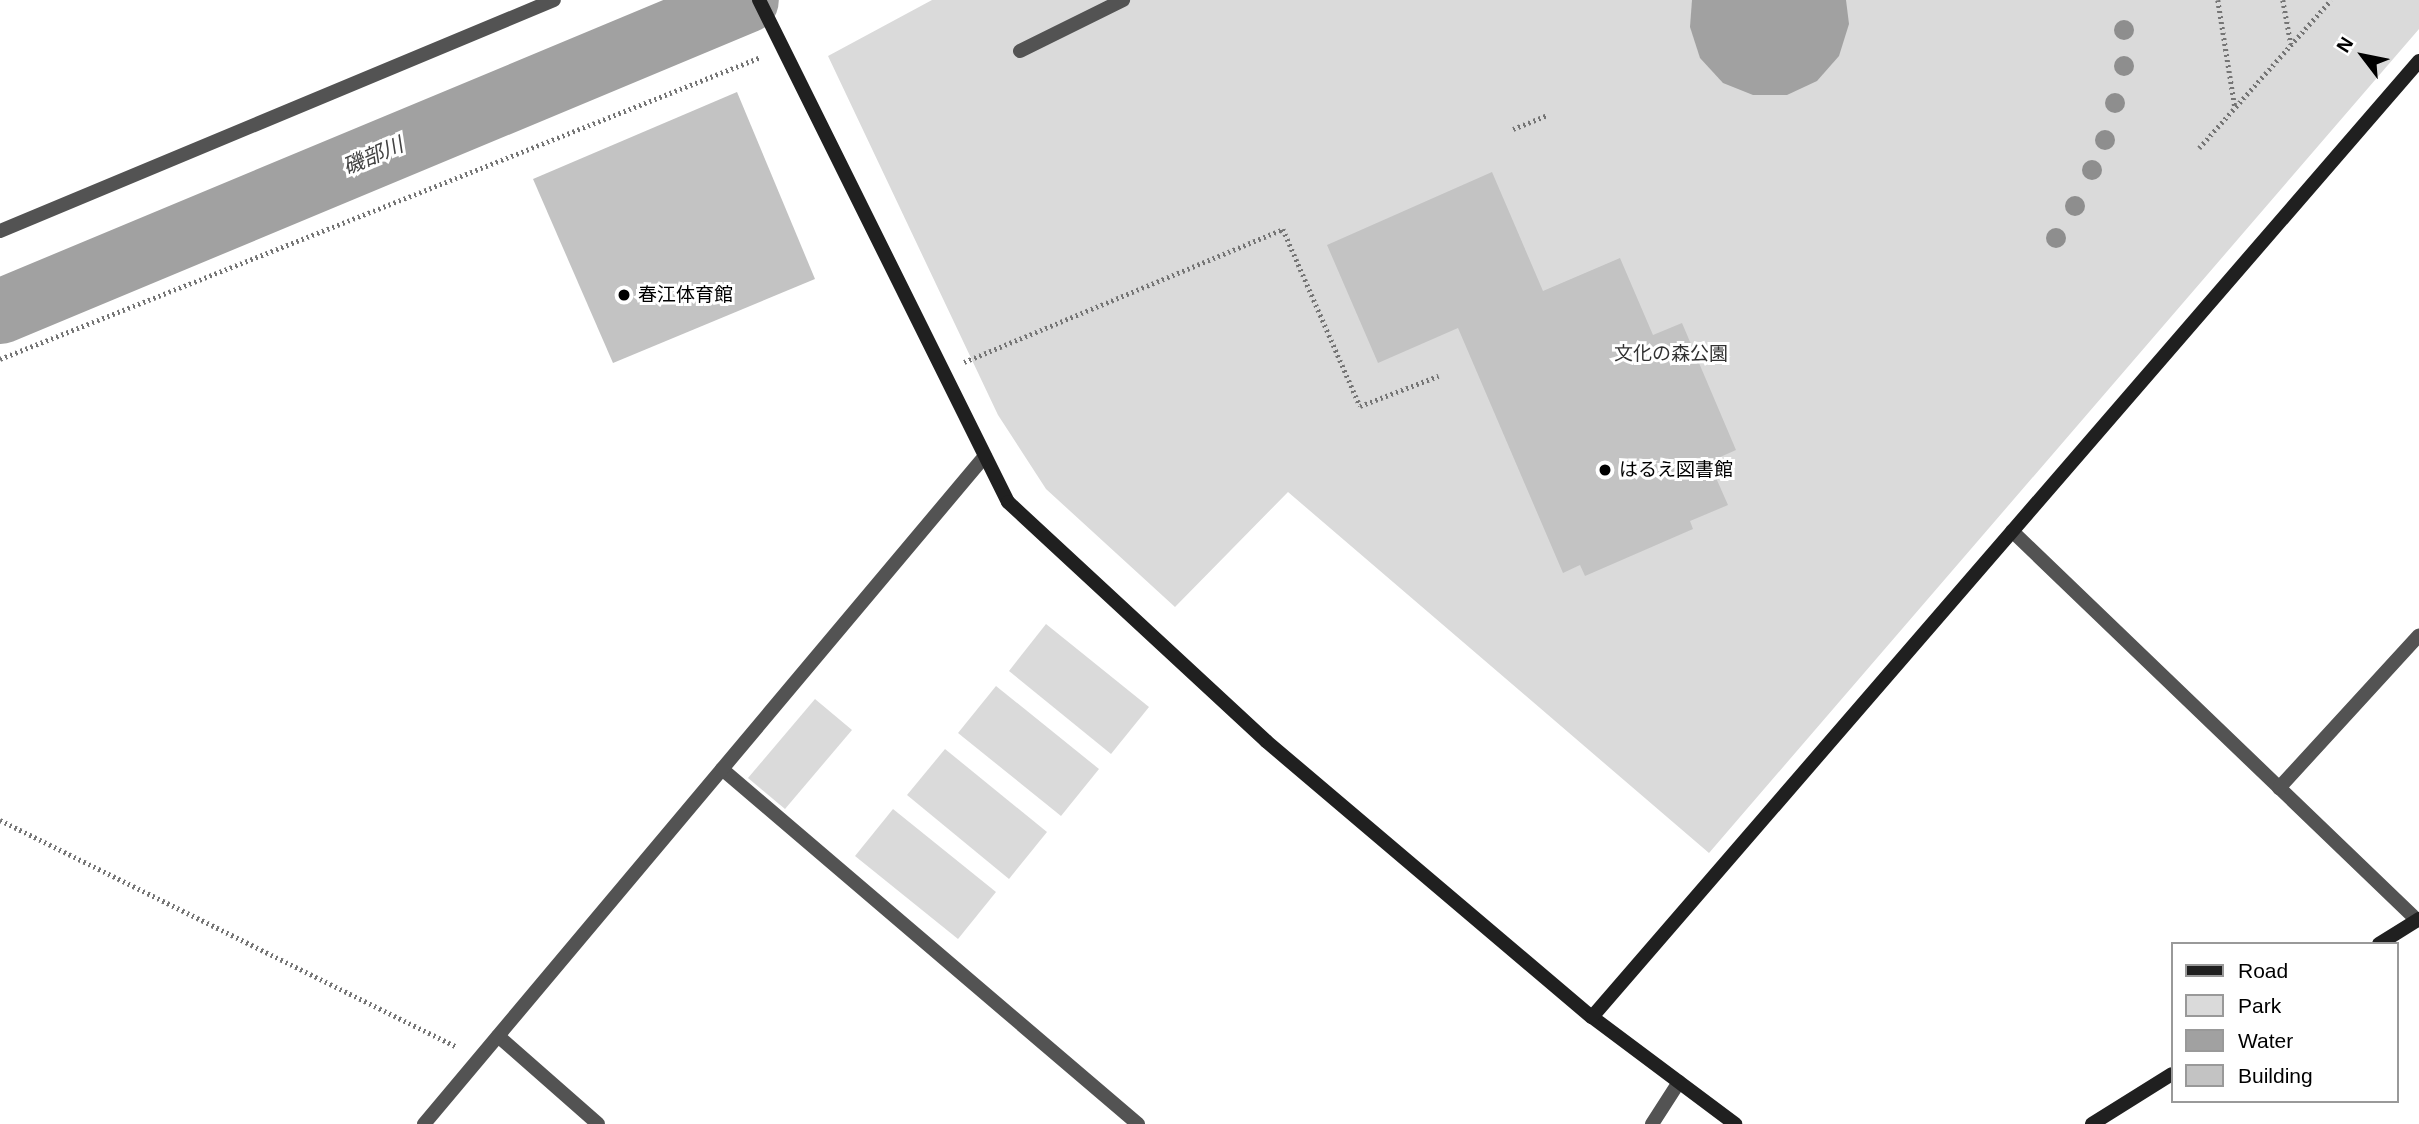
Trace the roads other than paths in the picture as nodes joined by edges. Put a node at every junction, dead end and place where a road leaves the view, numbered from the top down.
1 (555, 0) edge
2 (759, 0) edge
3 (1123, 0) edge
4 (1020, 51) dead end
5 (2419, 61) edge
6 (0, 231) edge
7 (985, 456) junction
8 (2012, 531) junction
9 (2419, 635) edge
10 (722, 769) junction
11 (2279, 788) junction
12 (2418, 919) edge
13 (2382, 942) edge
14 (1592, 1017) junction
15 (498, 1036) junction
16 (2170, 1075) edge
17 (1679, 1082) junction
18 (424, 1124) edge
19 (598, 1124) edge
20 (1138, 1124) edge
21 (1652, 1124) edge
22 (1735, 1124) edge
23 (2092, 1124) edge

1 - 6 street
2 - 7 street
3 - 4 street
5 - 8 street
7 - 10 street
7 - 14 street
8 - 11 street
8 - 14 street
9 - 11 street
10 - 15 street
10 - 20 street
11 - 12 street
12 - 13 street
14 - 17 street
15 - 18 street
15 - 19 street
16 - 23 street
17 - 21 street
17 - 22 street

